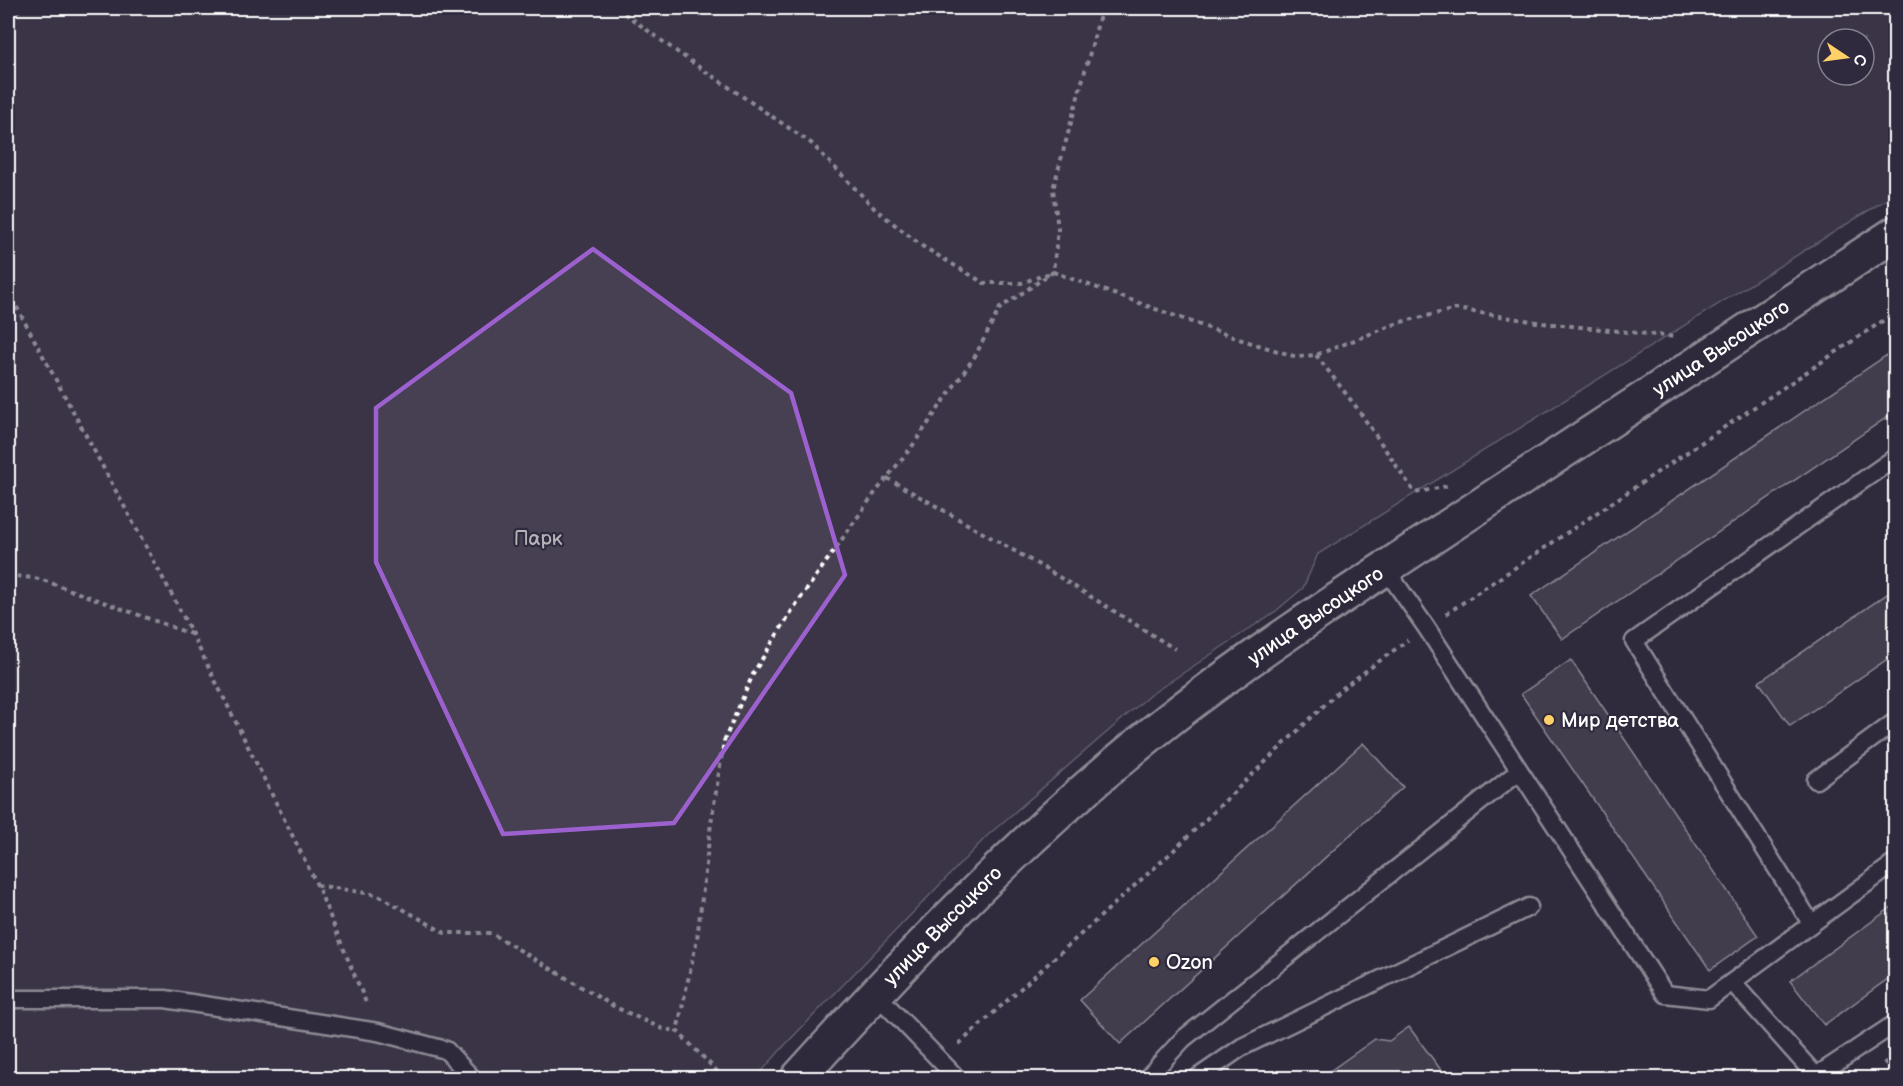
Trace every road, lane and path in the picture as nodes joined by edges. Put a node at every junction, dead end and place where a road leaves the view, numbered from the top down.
1 (24, 8) edge
2 (617, 8) edge
3 (1102, 8) edge
4 (8, 15) edge
5 (1896, 233) edge
6 (1053, 272) junction
7 (8, 291) edge
8 (1896, 312) edge
9 (1686, 338) dead end
10 (1316, 355) junction
11 (1896, 457) edge
12 (887, 478) junction
13 (1447, 486) dead end
14 (1385, 568) junction
15 (8, 575) edge
16 (1426, 627) junction
17 (192, 634) junction
18 (1175, 649) dead end
19 (1896, 721) edge
20 (1519, 771) junction
21 (1816, 780) dead end
22 (1896, 862) edge
23 (317, 885) junction
24 (1529, 907) dead end
25 (1811, 923) junction
26 (1732, 982) junction
27 (875, 993) junction
28 (8, 999) edge
29 (1896, 1023) edge
30 (677, 1031) junction
31 (378, 1032) junction
32 (940, 1062) junction
33 (472, 1078) edge
34 (724, 1078) edge
35 (798, 1078) edge
36 (957, 1078) edge
37 (1147, 1078) edge
38 (1197, 1078) edge

1 - 4 path
2 - 6 path
3 - 6 path
5 - 14 street, улица Высоцкого
6 - 10 path
6 - 12 path
7 - 17 path
8 - 16 path
9 - 10 path
10 - 13 path
11 - 25 lane
12 - 18 path
12 - 30 path
14 - 16 lane
14 - 27 street, улица Высоцкого
15 - 17 path
16 - 20 lane
16 - 32 path
17 - 23 path
19 - 21 lane
20 - 26 lane
20 - 37 lane
22 - 25 lane
23 - 30 path
23 - 31 path
24 - 38 lane
25 - 26 lane
26 - 29 lane
27 - 32 lane
27 - 35 street, улица Высоцкого
28 - 31 lane
30 - 34 path
31 - 33 lane
32 - 36 lane

